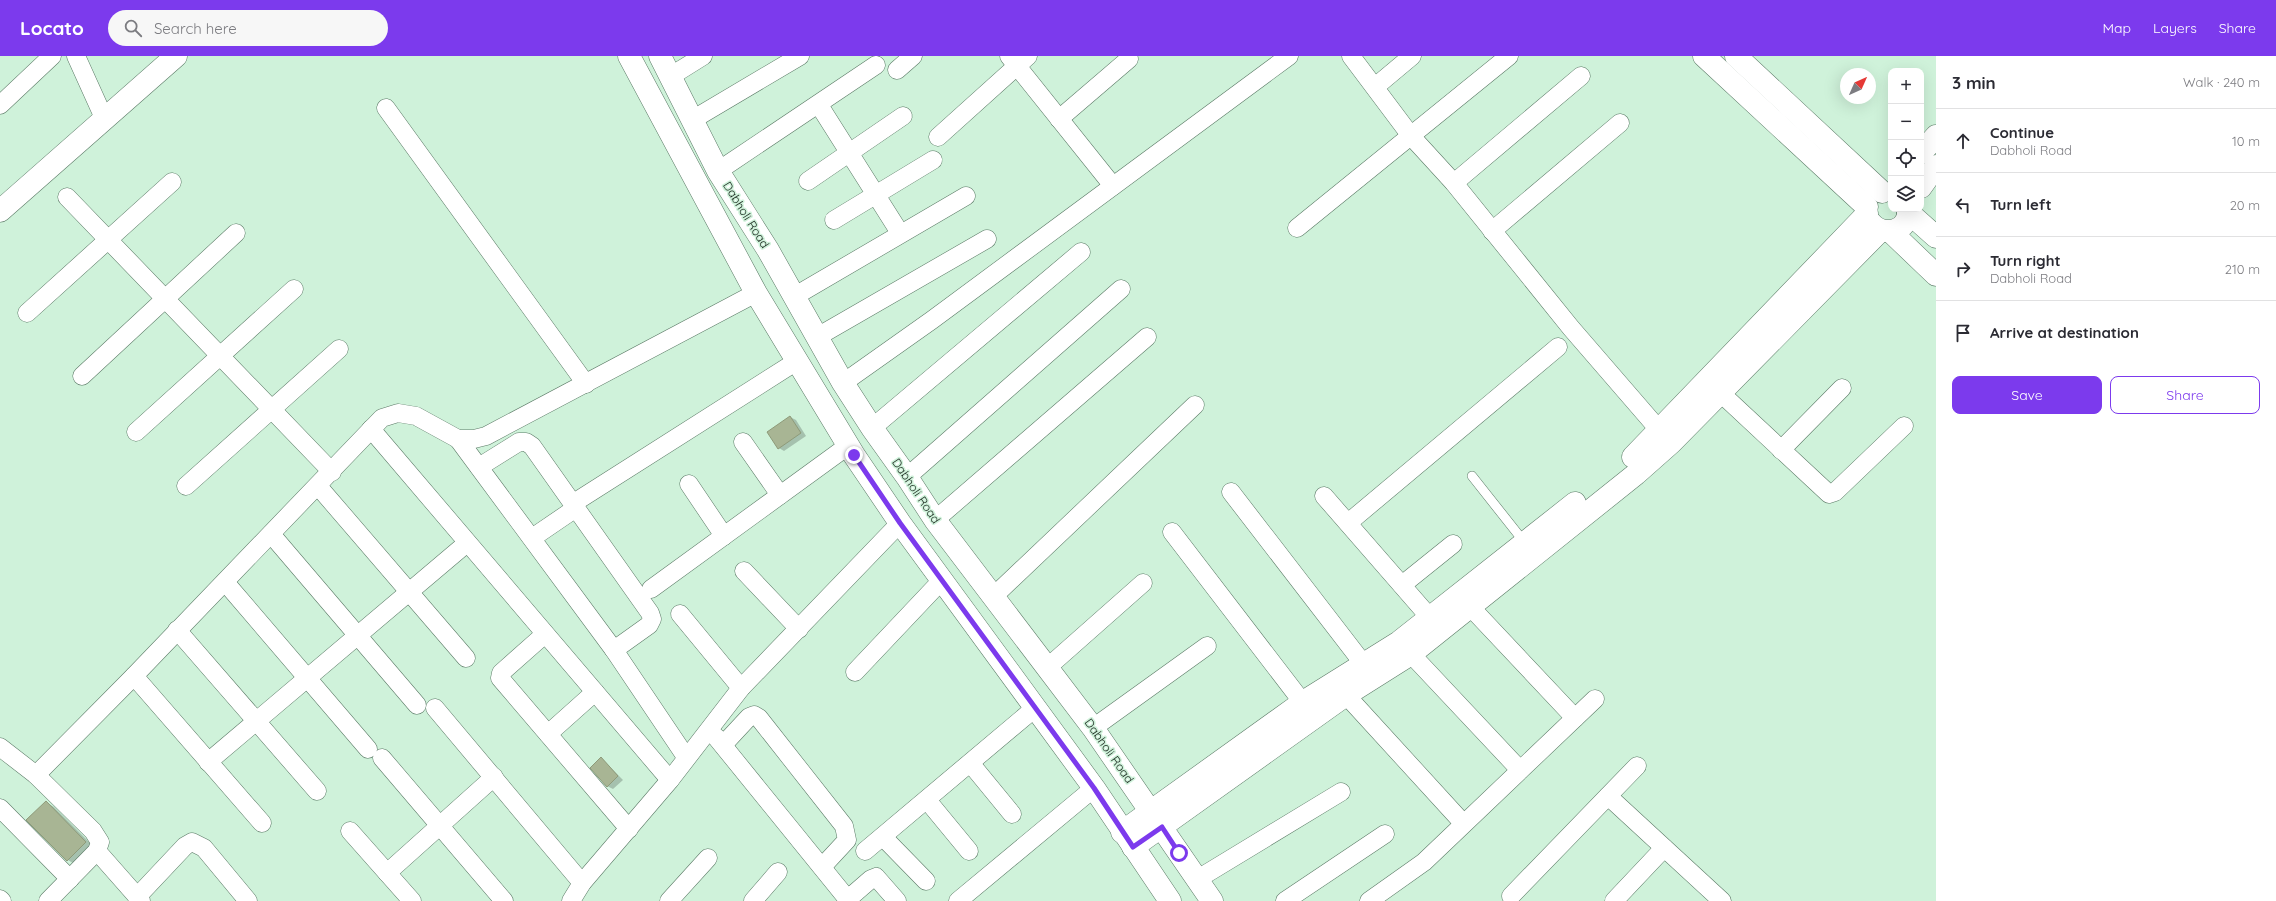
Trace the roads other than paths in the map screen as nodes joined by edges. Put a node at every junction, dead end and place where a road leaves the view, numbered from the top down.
1 (52, 56) edge
2 (76, 56) edge
3 (176, 56) edge
4 (629, 56) edge
5 (660, 56) edge
6 (703, 56) edge
7 (800, 56) edge
8 (913, 56) edge
9 (1289, 56) edge
10 (1351, 56) edge
11 (1412, 56) edge
12 (1508, 56) edge
13 (1704, 56) edge
14 (1736, 56) edge
15 (1018, 59) edge
16 (1129, 59) dead end
17 (876, 65) dead end
18 (897, 70) dead end
19 (671, 76) junction
20 (1581, 76) dead end
21 (1375, 88) junction
22 (0, 105) edge
23 (819, 105) junction
24 (386, 108) dead end
25 (903, 116) dead end
26 (104, 118) junction
27 (1059, 119) junction
28 (692, 120) junction
29 (1620, 123) dead end
30 (1412, 136) junction
31 (1936, 136) edge
32 (938, 137) dead end
33 (1924, 150) edge
34 (848, 154) junction
35 (933, 160) dead end
36 (1936, 166) edge
37 (718, 171) junction
38 (808, 181) dead end
39 (172, 182) dead end
40 (1454, 183) junction
41 (1924, 183) edge
42 (1113, 186) junction
43 (1888, 190) edge
44 (875, 196) junction
45 (966, 196) dead end
46 (67, 197) dead end
47 (0, 211) edge
48 (1908, 212) edge
49 (1909, 212) edge
50 (834, 220) dead end
51 (1876, 221) junction
52 (1297, 228) dead end
53 (1492, 232) junction
54 (236, 233) dead end
55 (900, 233) junction
56 (1936, 237) edge
57 (987, 239) dead end
58 (108, 240) junction
59 (1081, 252) dead end
60 (1936, 275) edge
61 (294, 289) dead end
62 (1120, 289) dead end
63 (756, 293) junction
64 (794, 296) junction
65 (165, 298) junction
66 (27, 313) dead end
67 (818, 337) junction
68 (1147, 337) dead end
69 (1558, 347) dead end
70 (339, 349) dead end
71 (220, 356) junction
72 (797, 361) junction
73 (82, 376) dead end
74 (843, 383) junction
75 (586, 384) junction
76 (1714, 387) junction
77 (1842, 388) dead end
78 (1195, 405) dead end
79 (272, 409) junction
80 (1904, 426) dead end
81 (872, 428) junction
82 (370, 429) junction
83 (136, 432) dead end
84 (1665, 437) junction
85 (458, 439) junction
86 (743, 442) dead end
87 (848, 445) junction
88 (1781, 450) junction
89 (479, 466) junction
90 (332, 472) junction
91 (1472, 476) dead end
92 (907, 477) junction
93 (690, 484) dead end
94 (186, 486) dead end
95 (318, 486) junction
96 (1231, 492) dead end
97 (780, 495) junction
98 (1324, 496) dead end
99 (578, 503) junction
100 (935, 520) junction
101 (900, 523) junction
102 (1348, 523) junction
103 (1172, 532) dead end
104 (271, 534) junction
105 (724, 536) junction
106 (532, 538) junction
107 (467, 543) junction
108 (1453, 544) dead end
109 (1529, 549) junction
110 (744, 571) dead end
111 (942, 580) junction
112 (225, 582) junction
113 (1143, 583) dead end
114 (1402, 585) junction
115 (651, 589) dead end
116 (409, 592) junction
117 (994, 596) junction
118 (1464, 600) junction
119 (680, 614) dead end
120 (1435, 623) junction
121 (799, 629) junction
122 (177, 630) junction
123 (545, 634) junction
124 (358, 635) junction
125 (1207, 646) dead end
126 (614, 650) junction
127 (1411, 654) junction
128 (466, 658) dead end
129 (1048, 666) junction
130 (1368, 671) junction
131 (855, 672) dead end
132 (134, 676) junction
133 (307, 678) junction
134 (741, 688) junction
135 (595, 692) junction
136 (1346, 695) junction
137 (1595, 699) dead end
138 (417, 705) dead end
139 (435, 708) dead end
140 (1035, 708) junction
141 (1309, 710) junction
142 (1575, 718) junction
143 (256, 721) junction
144 (709, 728) junction
145 (1093, 728) junction
146 (548, 734) junction
147 (723, 745) junction
148 (0, 748) edge
149 (686, 757) junction
150 (208, 762) junction
151 (971, 764) junction
152 (1637, 766) dead end
153 (1520, 770) junction
154 (36, 775) junction
155 (494, 777) junction
156 (670, 780) junction
157 (1094, 788) junction
158 (317, 791) dead end
159 (1341, 792) dead end
160 (1608, 796) junction
161 (927, 800) junction
162 (0, 808) edge
163 (1012, 814) dead end
164 (1157, 819) junction
165 (262, 823) dead end
166 (1463, 824) junction
167 (440, 826) junction
168 (629, 829) junction
169 (350, 831) dead end
170 (1385, 834) dead end
171 (883, 837) junction
172 (1128, 839) junction
173 (1664, 848) junction
174 (97, 851) junction
175 (865, 851) dead end
176 (969, 851) dead end
177 (708, 858) dead end
178 (822, 867) junction
179 (778, 872) dead end
180 (387, 873) junction
181 (70, 879) junction
182 (1196, 880) junction
183 (926, 881) dead end
184 (582, 882) junction
185 (1511, 896) dead end
186 (139, 899) edge
187 (1715, 899) edge
188 (848, 900) edge
189 (48, 901) edge
190 (248, 901) edge
191 (412, 901) edge
192 (504, 901) edge
193 (571, 901) edge
194 (669, 901) edge
195 (753, 901) edge
196 (897, 901) edge
197 (958, 901) edge
198 (1170, 901) edge
199 (1212, 901) edge
200 (1285, 901) edge
201 (1369, 901) edge
202 (1614, 901) edge

1 - 22 street
2 - 26 street
3 - 26 street
4 - 63 street
5 - 19 street, Dabholi Road
6 - 19 street
7 - 28 street
8 - 18 street
9 - 42 street
10 - 21 street
11 - 21 street
12 - 30 street
13 - 51 street
14 - 43 street
15 - 27 street
15 - 32 street
16 - 27 street
17 - 23 street
19 - 28 street, Dabholi Road
20 - 40 street
21 - 30 street
23 - 34 street
23 - 37 street
24 - 75 street
25 - 34 street
26 - 47 street
27 - 42 street
28 - 37 street, Dabholi Road
29 - 53 street
30 - 40 street
30 - 52 street
31 - 33 street
34 - 38 street
34 - 44 street
35 - 44 street
36 - 41 street
37 - 64 street, Dabholi Road
39 - 58 street
40 - 53 street
42 - 74 street
43 - 51 street
44 - 50 street
44 - 55 street
45 - 55 street
46 - 58 street
48 - 51 street
49 - 56 street
51 - 60 street
51 - 76 street
53 - 84 street
54 - 65 street
55 - 64 street
57 - 67 street
58 - 65 street
58 - 66 street
59 - 81 street
61 - 71 street
62 - 92 street
63 - 72 street
63 - 75 street
64 - 67 street, Dabholi Road
65 - 71 street
65 - 73 street
67 - 74 street, Dabholi Road
68 - 100 street
69 - 102 street
70 - 79 street
71 - 79 street
71 - 83 street
72 - 87 street
72 - 99 street
74 - 81 street, Dabholi Road
75 - 85 street
76 - 84 street
76 - 88 street
77 - 88 street
78 - 117 street
79 - 90 street
79 - 94 street
80 - 88 street
81 - 92 street, Dabholi Road
82 - 85 street
82 - 90 street
82 - 107 street
84 - 109 street
85 - 89 street
86 - 97 street
87 - 97 street
87 - 101 street
89 - 99 street
89 - 106 street
90 - 95 street
91 - 109 lane
92 - 100 street, Dabholi Road
93 - 105 street
95 - 104 street
95 - 116 street
96 - 130 street
97 - 105 street
98 - 102 street
99 - 106 street
99 - 126 street
100 - 117 street, Dabholi Road
101 - 111 street
101 - 121 street
102 - 114 street
103 - 141 street
104 - 112 street
104 - 124 street
105 - 115 street
106 - 126 street
107 - 116 street
107 - 123 street
108 - 114 street
109 - 118 street
110 - 121 street
111 - 131 street
111 - 140 street
112 - 122 street
112 - 133 street
113 - 129 street
114 - 120 street
116 - 124 street
116 - 128 street
117 - 129 street, Dabholi Road
118 - 120 street
118 - 142 street
119 - 134 street
120 - 127 street
120 - 130 street
121 - 134 street
122 - 132 street
122 - 143 street
123 - 135 street
123 - 146 street
124 - 133 street
124 - 138 street
125 - 145 street
126 - 149 street
127 - 130 street
127 - 153 street
129 - 145 street, Dabholi Road
130 - 136 street
130 - 141 street
132 - 150 street
132 - 154 street
133 - 143 street
133 - 167 street
134 - 144 street
135 - 146 street
135 - 156 street
136 - 141 street
136 - 166 street
137 - 142 street
139 - 155 street
140 - 151 street
140 - 157 street
141 - 164 street
142 - 153 street
143 - 150 street
143 - 158 street
144 - 147 street
144 - 149 street
145 - 164 street, Dabholi Road
146 - 168 street
147 - 178 street
147 - 178 street
148 - 154 street
149 - 156 street
150 - 165 street
151 - 161 street
151 - 163 street
152 - 160 street
153 - 166 street
154 - 174 street
155 - 167 street
155 - 184 street
156 - 168 street
157 - 172 street
157 - 197 street
159 - 182 street
160 - 173 street
160 - 185 street
161 - 171 street
161 - 176 street
162 - 181 street
164 - 172 street
164 - 182 street, Dabholi Road
166 - 201 street
167 - 180 street
167 - 192 street
168 - 184 street
169 - 180 street
170 - 200 street
171 - 175 street
171 - 183 street
172 - 198 street
173 - 187 street
173 - 202 street
174 - 181 street
174 - 186 street
177 - 194 street
178 - 188 street
179 - 195 street
180 - 191 street
181 - 189 street
182 - 199 street, Dabholi Road
184 - 193 street
186 - 190 street
188 - 196 street

